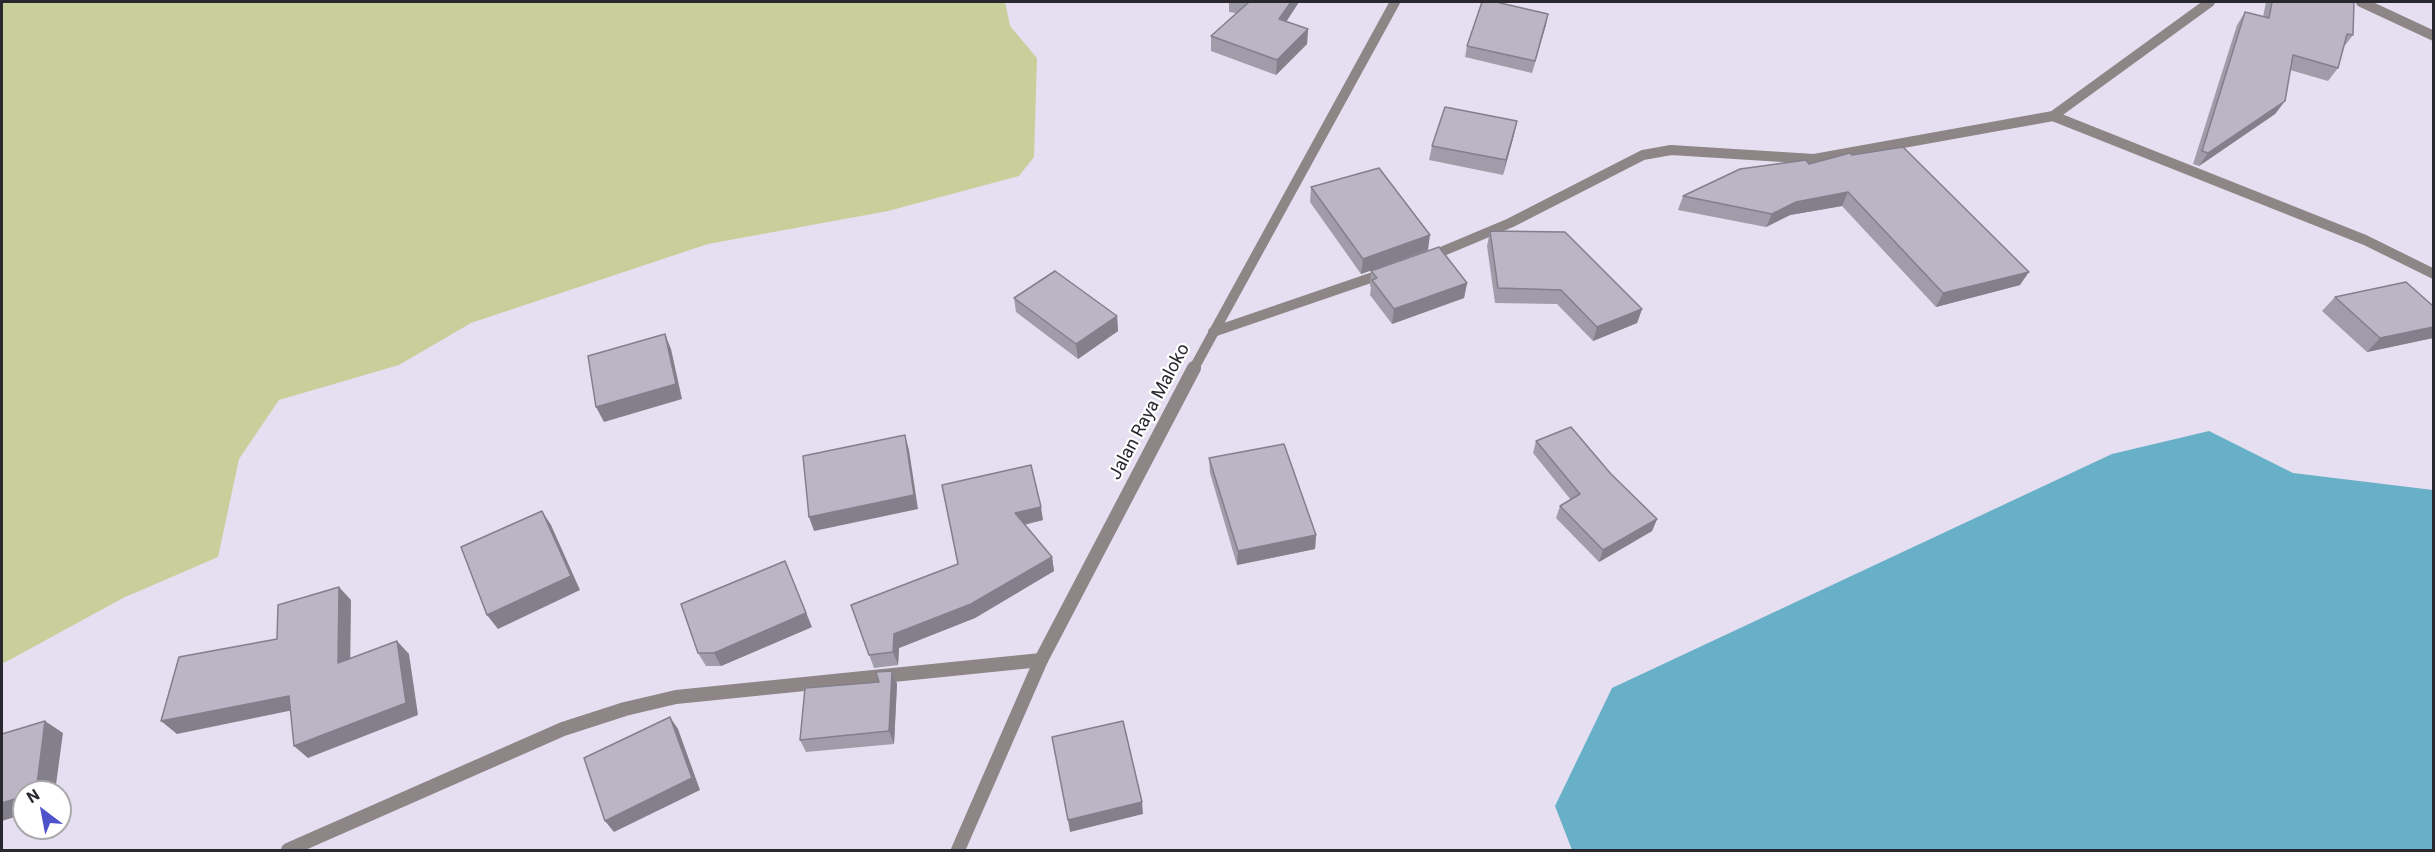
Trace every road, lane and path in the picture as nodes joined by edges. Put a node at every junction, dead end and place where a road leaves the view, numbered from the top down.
1 (1395, 2) edge
2 (2210, 2) edge
3 (2361, 2) edge
4 (2433, 36) edge
5 (2053, 116) junction
6 (1414, 263) edge
7 (1391, 271) edge
8 (2433, 274) edge
9 (1213, 332) junction
10 (1041, 660) junction
11 (288, 850) edge
12 (958, 850) edge

1 - 9 street, Jalan Raya Maloko
2 - 5 street
3 - 4 street
5 - 6 street
5 - 8 street
7 - 9 street
9 - 10 street, Jalan Raya Maloko
10 - 11 street
10 - 12 street, Jalan Raya Maloko

